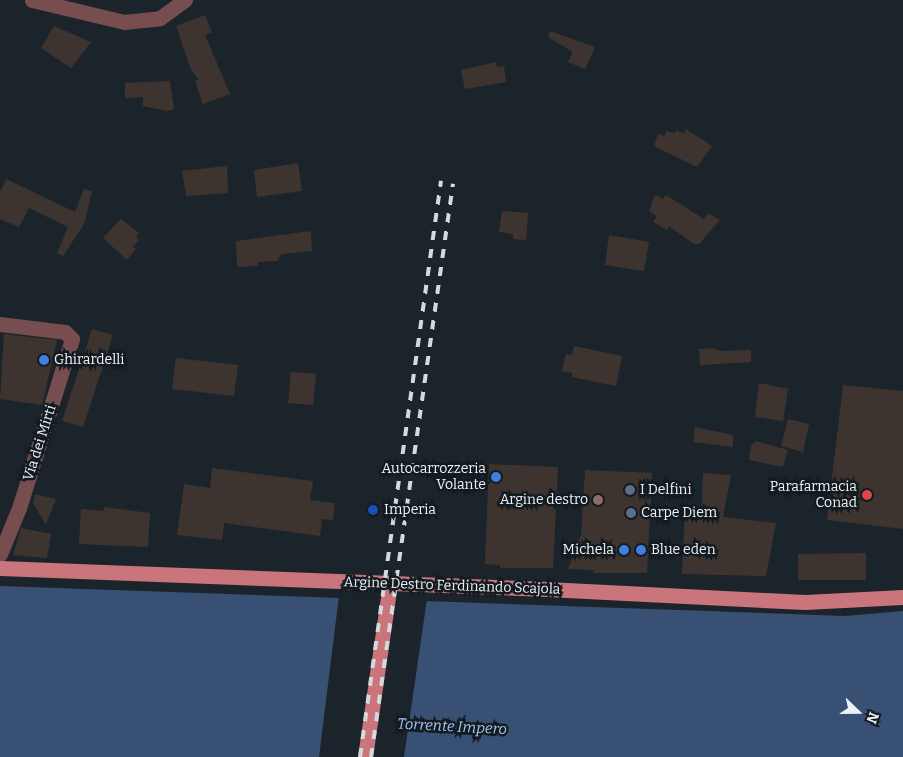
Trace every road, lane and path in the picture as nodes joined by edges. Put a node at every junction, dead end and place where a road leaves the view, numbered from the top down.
1 (32, 0) edge
2 (185, 0) edge
3 (0, 324) edge
4 (0, 554) edge
5 (0, 568) edge
6 (390, 584) junction
7 (903, 597) edge
8 (365, 757) edge

1 - 2 street
3 - 4 street, Via dei Mirti
5 - 6 main road, Argine Destro Ferdinando Scajola
6 - 7 main road, Argine Destro Ferdinando Scajola
6 - 8 main road

